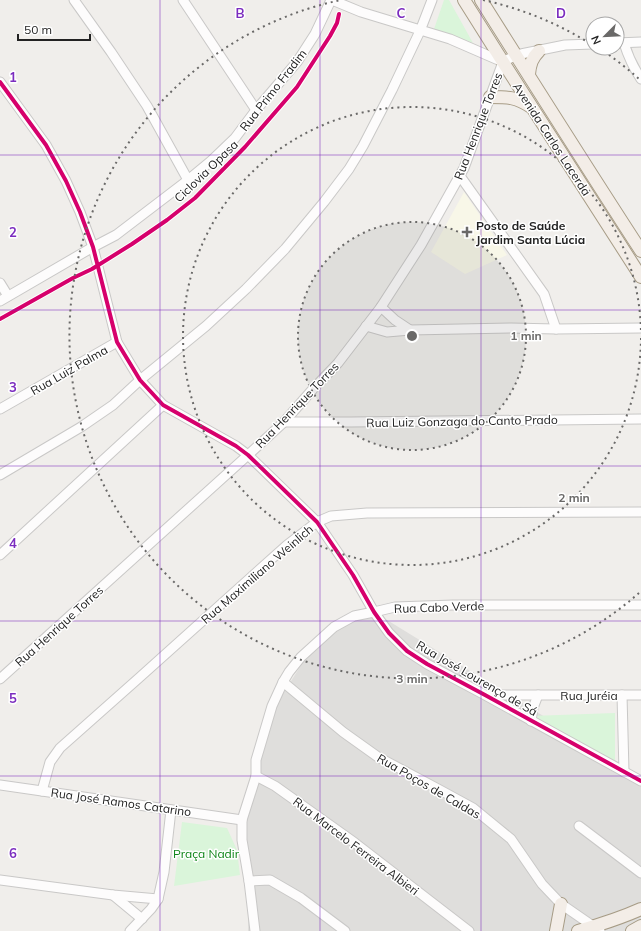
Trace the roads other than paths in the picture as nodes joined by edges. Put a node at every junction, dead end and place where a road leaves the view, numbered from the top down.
1 (74, 0) edge
2 (183, 0) edge
3 (332, 0) edge
4 (432, 0) edge
5 (464, 0) edge
6 (481, 0) edge
7 (420, 31) junction
8 (641, 42) edge
9 (625, 43) edge
10 (585, 44) edge
11 (539, 51) junction
12 (625, 51) edge
13 (516, 55) junction
14 (503, 62) junction
15 (529, 74) junction
16 (641, 79) edge
17 (0, 82) edge
18 (490, 97) junction
19 (531, 107) junction
20 (256, 110) junction
21 (460, 176) junction
22 (188, 180) junction
23 (93, 247) junction
24 (641, 251) edge
25 (641, 277) edge
26 (0, 283) edge
27 (4, 298) edge
28 (381, 307) junction
29 (366, 326) junction
30 (641, 328) edge
31 (556, 329) junction
32 (410, 330) junction
33 (117, 342) junction
34 (140, 380) junction
35 (163, 405) junction
36 (0, 409) edge
37 (641, 419) edge
38 (284, 422) junction
39 (248, 455) junction
40 (0, 475) edge
41 (641, 512) edge
42 (317, 522) junction
43 (0, 555) edge
44 (641, 605) edge
45 (374, 612) junction
46 (0, 680) edge
47 (283, 682) junction
48 (485, 695) junction
49 (538, 695) junction
50 (622, 695) junction
51 (641, 696) edge
52 (531, 721) junction
53 (624, 772) junction
54 (256, 776) junction
55 (641, 782) edge
56 (0, 785) edge
57 (42, 791) junction
58 (171, 810) junction
59 (242, 820) junction
60 (579, 826) dead end
61 (641, 873) edge
62 (0, 880) edge
63 (249, 880) junction
64 (113, 895) junction
65 (158, 899) junction
66 (561, 904) junction
67 (641, 908) edge
68 (142, 919) junction
69 (453, 919) junction
70 (641, 926) edge
71 (597, 929) edge
72 (130, 931) edge
73 (255, 931) edge
74 (345, 931) edge
75 (459, 931) edge
76 (469, 931) edge
77 (556, 931) edge
78 (578, 931) edge
79 (632, 931) edge

1 - 22 street
2 - 20 street
3 - 7 street
3 - 20 street, Rua Primo Fradim
4 - 7 street
5 - 14 main road, Avenida Carlos Lacerda
6 - 13 main road, Avenida Carlos Lacerda
7 - 14 street
7 - 34 street
8 - 9 street
10 - 11 street
11 - 13 street
11 - 15 main road
12 - 16 street
13 - 14 street
13 - 15 main road, Avenida Carlos Lacerda
14 - 18 street, Rua Henrique Torres
14 - 19 main road, Avenida Carlos Lacerda
15 - 24 main road, Avenida Carlos Lacerda
17 - 23 street, Rua José Lourenço de Sá
18 - 19 main road
18 - 21 street, Rua Henrique Torres
19 - 25 main road, Avenida Carlos Lacerda
20 - 22 street, Rua Primo Fradim
21 - 28 street, Rua Henrique Torres
21 - 31 street
22 - 23 street, Rua Primo Fradim
23 - 27 street, Rua Primo Fradim
23 - 33 street, Rua José Lourenço de Sá
26 - 27 street
28 - 29 street, Rua Henrique Torres
28 - 32 street
29 - 32 street
29 - 38 street, Rua Henrique Torres
30 - 31 street
31 - 32 street
33 - 34 street, Rua José Lourenço de Sá
33 - 36 street, Rua Luiz Palma
34 - 35 street, Rua José Lourenço de Sá
34 - 40 street
35 - 39 street, Rua José Lourenço de Sá
35 - 43 street
37 - 38 street, Rua Luiz Gonzaga do Canto Prado
38 - 39 street, Rua Henrique Torres
39 - 42 street, Rua José Lourenço de Sá
39 - 46 street, Rua Henrique Torres
41 - 42 street, Rua Maximiliano Weinlich
42 - 45 street, Rua José Lourenço de Sá
42 - 57 street, Rua Maximiliano Weinlich
44 - 45 street, Rua Cabo Verde
45 - 47 street, Rua Cabo Verde
45 - 48 street, Rua José Lourenço de Sá
47 - 54 street, Rua Cabo Verde
47 - 66 street, Rua Poços de Caldas
48 - 49 street, Rua Juréia
48 - 52 street, Rua José Lourenço de Sá
49 - 50 street, Rua Juréia
49 - 52 street
50 - 51 street, Rua Juréia
50 - 53 street
52 - 53 street, Rua José Lourenço de Sá
53 - 55 street, Rua José Lourenço de Sá
54 - 59 street, Rua Cabo Verde
54 - 69 street, Rua Marcelo Ferreira Albieri
56 - 57 street, Rua José Ramos Catarino
57 - 58 street, Rua José Ramos Catarino
58 - 59 street, Rua José Ramos Catarino
58 - 65 street
59 - 63 street, Rua Cabo Verde
60 - 61 street
62 - 64 street
63 - 73 street, Rua Cabo Verde
63 - 74 street
64 - 65 street
64 - 68 street
65 - 68 street
66 - 71 street, Rua Poços de Caldas
66 - 77 main road
67 - 71 main road
68 - 72 street
69 - 75 street, Rua Marcelo Ferreira Albieri
69 - 76 street, Rua Marcelo Ferreira Albieri
70 - 79 main road
71 - 78 main road

